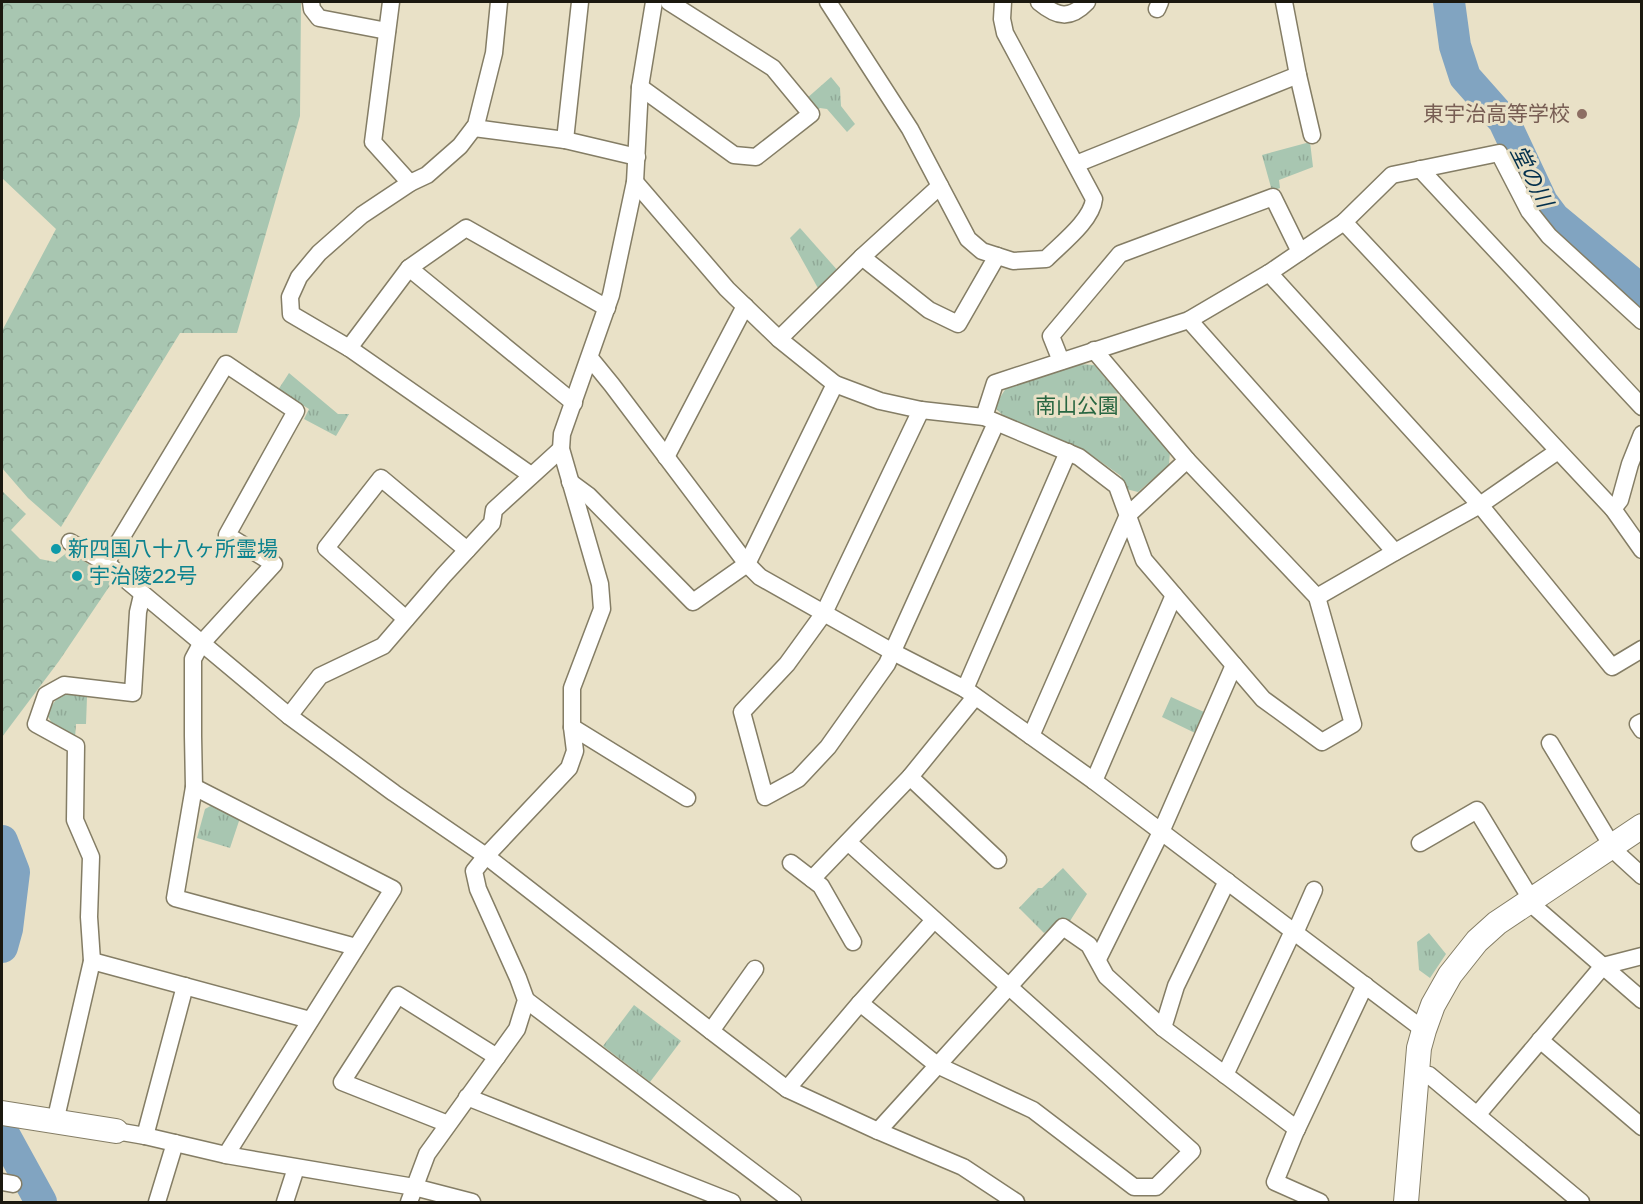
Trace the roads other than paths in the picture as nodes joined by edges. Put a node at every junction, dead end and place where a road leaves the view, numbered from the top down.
1 (311, 2) edge
2 (391, 2) edge
3 (499, 2) edge
4 (580, 2) edge
5 (654, 2) edge
6 (669, 2) edge
7 (828, 2) edge
8 (1003, 2) edge
9 (1039, 2) edge
10 (1087, 2) edge
11 (1284, 2) edge
12 (387, 32) junction
13 (1298, 75) junction
14 (640, 87) junction
15 (474, 128) junction
16 (1312, 135) dead end
17 (565, 140) junction
18 (637, 157) junction
19 (1076, 164) junction
20 (1420, 169) junction
21 (635, 182) junction
22 (410, 183) junction
23 (940, 186) junction
24 (1344, 222) junction
25 (1300, 252) junction
26 (997, 256) junction
27 (862, 257) junction
28 (409, 268) junction
29 (1269, 273) junction
30 (745, 306) junction
31 (607, 308) junction
32 (1189, 320) junction
33 (1641, 321) edge
34 (779, 339) junction
35 (349, 348) junction
36 (1094, 350) junction
37 (590, 358) junction
38 (1061, 361) junction
39 (836, 384) junction
40 (574, 403) junction
41 (1641, 407) edge
42 (921, 410) junction
43 (990, 420) junction
44 (1641, 434) edge
45 (561, 449) junction
46 (1558, 451) junction
47 (1068, 452) junction
48 (666, 457) junction
49 (1187, 460) junction
50 (531, 475) junction
51 (570, 482) junction
52 (1480, 505) junction
53 (1613, 509) junction
54 (1128, 515) junction
55 (70, 542) dead end
56 (467, 550) junction
57 (1641, 550) edge
58 (1395, 552) junction
59 (106, 563) junction
60 (747, 564) junction
61 (142, 595) junction
62 (1174, 595) junction
63 (1317, 597) junction
64 (824, 613) junction
65 (406, 619) junction
66 (201, 644) junction
67 (1641, 649) edge
68 (891, 651) junction
69 (1234, 665) junction
70 (970, 693) junction
71 (289, 716) junction
72 (1641, 722) edge
73 (572, 727) junction
74 (1641, 730) edge
75 (1031, 736) junction
76 (1550, 743) dead end
77 (910, 777) junction
78 (1094, 781) junction
79 (194, 787) junction
80 (687, 798) dead end
81 (1641, 826) edge
82 (1161, 832) junction
83 (848, 842) junction
84 (1420, 843) dead end
85 (1612, 846) junction
86 (486, 856) junction
87 (998, 860) dead end
88 (791, 863) dead end
89 (1641, 876) edge
90 (812, 879) junction
91 (1227, 881) junction
92 (1314, 890) dead end
93 (1532, 899) junction
94 (934, 920) junction
95 (1294, 932) junction
96 (853, 942) dead end
97 (357, 947) junction
98 (1641, 956) edge
99 (1098, 959) junction
100 (92, 961) junction
101 (1603, 966) junction
102 (755, 969) dead end
103 (1365, 985) junction
104 (185, 986) junction
105 (1009, 987) junction
106 (526, 1000) junction
107 (1641, 1000) edge
108 (860, 1003) junction
109 (310, 1020) junction
110 (1163, 1028) junction
111 (1424, 1030) junction
112 (711, 1031) junction
113 (1540, 1040) junction
114 (497, 1057) junction
115 (937, 1065) junction
116 (1417, 1073) junction
117 (1225, 1075) junction
118 (787, 1089) junction
119 (467, 1097) junction
120 (2, 1113) edge
121 (1477, 1115) junction
122 (44, 1120) junction
123 (448, 1124) junction
124 (1641, 1126) edge
125 (1297, 1129) junction
126 (116, 1131) joint
127 (878, 1131) junction
128 (146, 1136) junction
129 (175, 1143) junction
130 (226, 1155) junction
131 (296, 1168) junction
132 (411, 1195) edge
133 (1410, 1199) edge
134 (788, 1201) edge
135 (157, 1203) edge
136 (285, 1203) edge
137 (472, 1203) edge
138 (732, 1203) edge
139 (1016, 1203) edge
140 (1320, 1203) edge
141 (1581, 1203) edge

1 - 12 street
2 - 12 street
3 - 15 street
4 - 17 street
5 - 14 street
6 - 14 street
7 - 23 street
8 - 19 street
9 - 10 street
11 - 13 street
12 - 22 street
13 - 16 street
13 - 19 street
14 - 18 street
15 - 17 street
15 - 22 street
17 - 18 street
18 - 21 street
19 - 26 street
20 - 24 street
20 - 33 street
20 - 41 street
21 - 30 street
21 - 31 street
22 - 35 street
23 - 26 street
23 - 27 street
24 - 25 street
24 - 46 street
25 - 29 street
25 - 38 street
26 - 27 street
27 - 34 street
28 - 31 street
28 - 35 street
28 - 40 street
29 - 32 street
29 - 52 street
30 - 34 street
30 - 48 street
31 - 37 street
32 - 36 street
32 - 58 street
34 - 39 street
35 - 50 street
36 - 38 street
36 - 49 street
37 - 40 street
37 - 48 street
38 - 43 street
39 - 42 street
39 - 60 street
40 - 45 street
42 - 43 street
42 - 64 street
43 - 47 street
43 - 68 street
44 - 53 street
45 - 50 street
45 - 51 street
46 - 52 street
46 - 53 street
47 - 54 street
47 - 70 street
48 - 60 street
49 - 54 street
49 - 63 street
50 - 56 street
51 - 60 street
51 - 73 street
52 - 58 street
52 - 67 street
53 - 57 street
54 - 62 street
54 - 75 street
55 - 59 street
56 - 65 street
56 - 65 street
58 - 63 street
59 - 61 street
59 - 66 street
60 - 64 street
61 - 66 street
61 - 100 street
62 - 69 street
62 - 78 street
63 - 69 street
64 - 68 street
64 - 68 street
65 - 71 street
66 - 71 street
66 - 79 street
68 - 70 street
69 - 82 street
70 - 75 street
70 - 77 street
71 - 86 street
72 - 74 street
73 - 80 street
73 - 86 street
75 - 78 street
76 - 85 street
77 - 83 street
77 - 87 street
78 - 82 street
79 - 97 street
79 - 97 street
81 - 85 street
82 - 91 street
82 - 99 street
83 - 90 street
83 - 94 street
84 - 93 street
85 - 89 street
85 - 93 street
86 - 106 street
86 - 112 street
88 - 90 street
90 - 96 street
91 - 95 street
91 - 110 street
92 - 95 street
93 - 101 street
93 - 111 street
94 - 105 street
94 - 108 street
95 - 103 street
95 - 117 street
97 - 109 street
98 - 101 street
99 - 105 street
99 - 110 street
100 - 104 street
100 - 122 street
101 - 107 street
101 - 113 street
102 - 112 street
103 - 111 street
103 - 125 street
104 - 109 street
104 - 128 street
105 - 115 street
105 - 115 street
106 - 114 street
106 - 134 street
108 - 115 street
108 - 118 street
109 - 130 street
110 - 117 street
111 - 116 street
112 - 118 street
113 - 121 street
113 - 124 street
114 - 119 street
114 - 123 street
115 - 127 street
116 - 121 street
116 - 133 street
117 - 125 street
118 - 127 street
119 - 123 street
119 - 138 street
120 - 122 street
121 - 141 street
122 - 126 street
123 - 132 street
125 - 140 street
126 - 128 street
127 - 139 street
128 - 129 street
129 - 130 street
129 - 135 street
130 - 131 street
131 - 132 street
131 - 136 street
132 - 137 street

